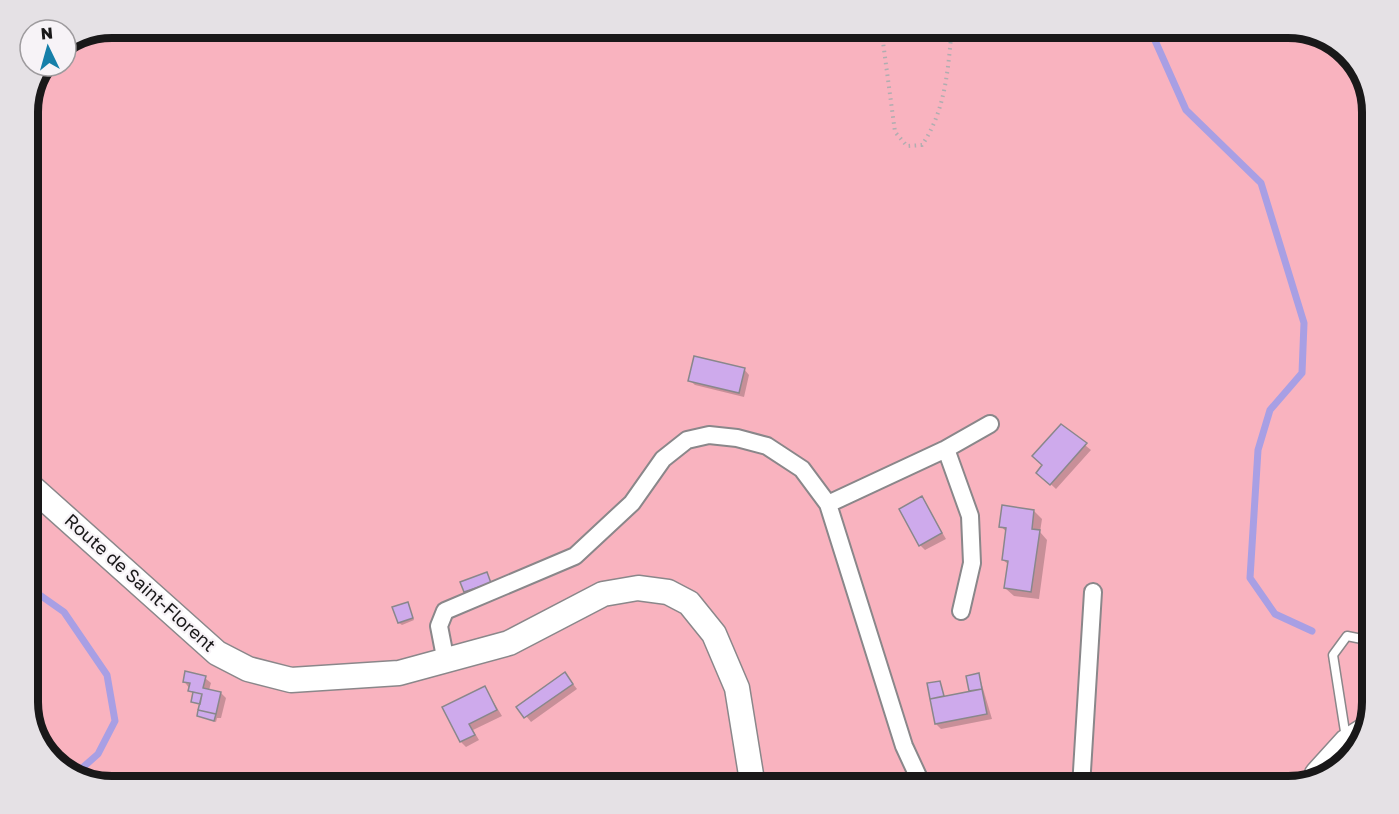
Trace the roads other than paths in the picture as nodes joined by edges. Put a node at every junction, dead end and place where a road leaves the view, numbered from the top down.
1 (990, 424) dead end
2 (946, 449) junction
3 (38, 493) edge
4 (828, 504) junction
5 (1093, 592) dead end
6 (961, 611) dead end
7 (1362, 639) edge
8 (446, 662) junction
9 (1355, 733) edge
10 (1352, 740) edge
11 (1324, 768) edge
12 (751, 776) edge
13 (918, 776) edge
14 (1083, 776) edge

1 - 2 street
2 - 4 street
2 - 6 street
3 - 8 main road, Route de Saint-Florent
4 - 8 street
4 - 13 street
5 - 14 street
7 - 9 lane
8 - 12 main road, Route de Saint-Florent
10 - 11 main road

